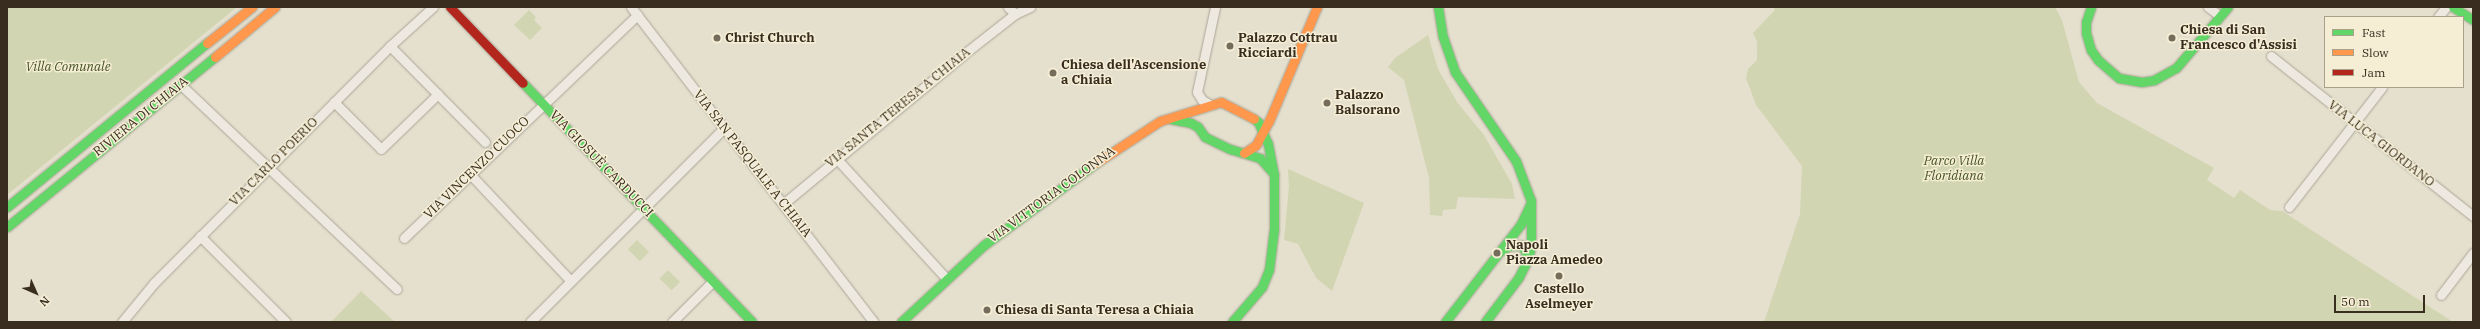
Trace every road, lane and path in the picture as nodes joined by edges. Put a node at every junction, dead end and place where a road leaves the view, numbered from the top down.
1 (252, 7) edge
2 (275, 7) edge
3 (433, 7) edge
4 (450, 7) edge
5 (631, 7) edge
6 (1008, 7) edge
7 (1030, 7) edge
8 (1215, 7) edge
9 (1317, 7) edge
10 (1438, 7) edge
11 (2091, 7) edge
12 (2208, 7) edge
13 (2228, 7) edge
14 (2446, 7) edge
15 (2453, 7) edge
16 (1016, 14) junction
17 (637, 15) junction
18 (2220, 16) junction
19 (2439, 16) edge
20 (2473, 20) edge
21 (390, 46) junction
22 (2272, 56) dead end
23 (181, 85) junction
24 (2381, 88) edge
25 (438, 94) junction
26 (334, 102) junction
27 (544, 104) junction
28 (1211, 105) junction
29 (1164, 119) junction
30 (2354, 122) junction
31 (724, 128) junction
32 (1262, 131) junction
33 (1201, 132) junction
34 (485, 142) dead end
35 (1244, 153) junction
36 (836, 158) junction
37 (269, 167) junction
38 (470, 174) junction
39 (1274, 175) junction
40 (1531, 201) junction
41 (783, 204) junction
42 (7, 207) edge
43 (2289, 207) dead end
44 (642, 208) junction
45 (2473, 216) edge
46 (7, 227) edge
47 (200, 236) junction
48 (404, 238) dead end
49 (1500, 251) junction
50 (2473, 254) edge
51 (1524, 268) junction
52 (946, 278) junction
53 (570, 280) junction
54 (713, 281) junction
55 (397, 289) dead end
56 (2441, 295) dead end
57 (122, 322) edge
58 (286, 322) edge
59 (530, 322) edge
60 (672, 322) edge
61 (752, 322) edge
62 (874, 322) edge
63 (901, 322) edge
64 (1232, 322) edge
65 (1445, 322) edge
66 (1485, 322) edge

1 - 42 street, RIVIERA DI CHIAIA
2 - 23 street, RIVIERA DI CHIAIA
3 - 21 street, VIA CARLO POERIO
4 - 27 street, VIA GIOSUÈ CARDUCCI
5 - 17 street, VIA SAN PASQUALE A CHIAIA
6 - 16 street
7 - 16 street, VIA SANTA TERESA A CHIAIA
8 - 28 street
9 - 32 street
10 - 40 street
11 - 18 street
12 - 18 street
13 - 18 street
14 - 19 street
15 - 20 street
16 - 36 street, VIA SANTA TERESA A CHIAIA
17 - 27 street, VIA VINCENZO CUOCO
17 - 31 street, VIA SAN PASQUALE A CHIAIA
21 - 25 street
21 - 26 street, VIA CARLO POERIO
22 - 30 street, VIA LUCA GIORDANO
23 - 37 street
23 - 46 street, RIVIERA DI CHIAIA
24 - 30 street
25 - 26 street
25 - 34 street
26 - 37 street, VIA CARLO POERIO
27 - 38 street, VIA VINCENZO CUOCO
27 - 44 street, VIA GIOSUÈ CARDUCCI
28 - 29 street, VIA VITTORIA COLONNA
28 - 32 street
28 - 33 street
29 - 33 street
29 - 52 street, VIA VITTORIA COLONNA
30 - 43 street
30 - 45 street, VIA LUCA GIORDANO
31 - 41 street, VIA SAN PASQUALE A CHIAIA
31 - 44 street
32 - 35 street
32 - 39 street
33 - 35 street
35 - 39 street
36 - 41 street, VIA SANTA TERESA A CHIAIA
36 - 52 street
37 - 47 street, VIA CARLO POERIO
37 - 55 street
38 - 48 street, VIA VINCENZO CUOCO
38 - 53 street
39 - 64 street
40 - 49 street
40 - 51 street
41 - 62 street, VIA SAN PASQUALE A CHIAIA
44 - 53 street
44 - 54 street, VIA GIOSUÈ CARDUCCI
47 - 57 street, VIA CARLO POERIO
47 - 58 street
49 - 51 street
49 - 65 street
50 - 56 street
51 - 66 street
52 - 63 street, VIA VITTORIA COLONNA
53 - 59 street
54 - 60 street
54 - 61 street, VIA GIOSUÈ CARDUCCI

